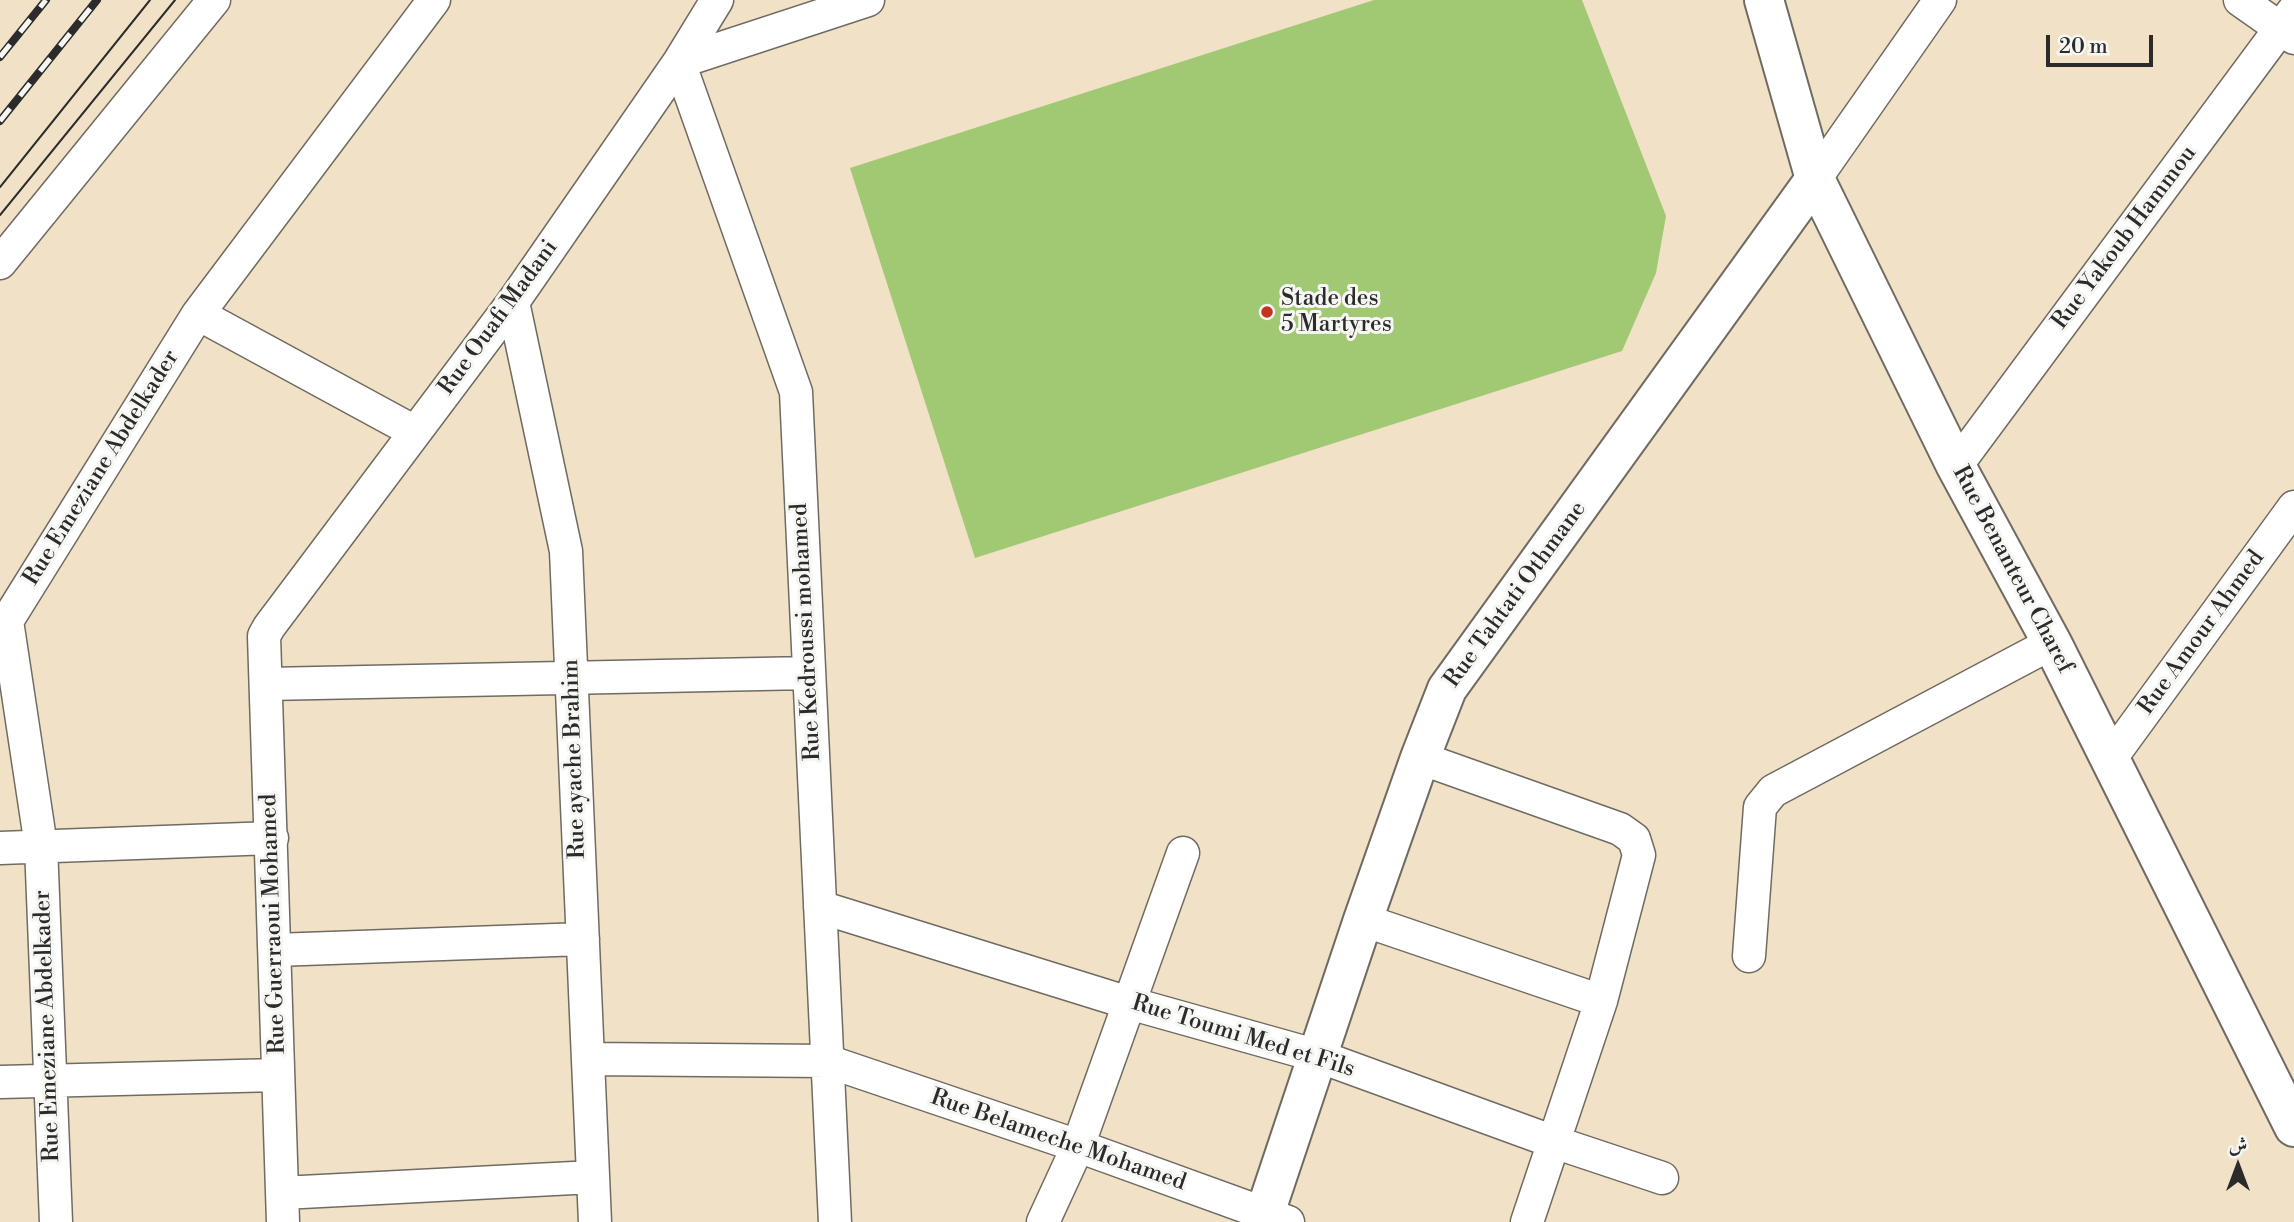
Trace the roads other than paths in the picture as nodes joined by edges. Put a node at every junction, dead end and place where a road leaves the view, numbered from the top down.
1 (214, 0) edge
2 (434, 0) edge
3 (717, 0) edge
4 (868, 0) edge
5 (1764, 0) edge
6 (1940, 0) edge
7 (2240, 0) edge
8 (2290, 25) edge
9 (679, 62) junction
10 (1815, 179) junction
11 (0, 263) edge
12 (513, 302) junction
13 (198, 314) junction
14 (415, 432) junction
15 (1956, 466) junction
16 (2294, 507) edge
17 (269, 627) joint
18 (2052, 643) junction
19 (809, 673) junction
20 (572, 679) junction
21 (267, 684) junction
22 (1420, 758) junction
23 (2111, 758) junction
24 (272, 838) junction
25 (41, 846) junction
26 (0, 848) edge
27 (1183, 853) dead end
28 (820, 907) junction
29 (1363, 920) junction
30 (583, 939) junction
31 (275, 950) junction
32 (1749, 956) dead end
33 (1601, 1001) junction
34 (1129, 1003) junction
35 (1318, 1056) junction
36 (588, 1059) junction
37 (827, 1060) junction
38 (278, 1075) junction
39 (51, 1080) junction
40 (0, 1082) edge
41 (2294, 1127) edge
42 (1553, 1142) junction
43 (1078, 1146) junction
44 (593, 1177) junction
45 (1662, 1178) dead end
46 (282, 1208) edge
47 (1272, 1219) edge
48 (56, 1222) edge
49 (595, 1222) edge
50 (835, 1222) edge
51 (1043, 1222) edge
52 (1527, 1222) edge

1 - 11 street
2 - 13 street, Rue Emeziane Abdelkader
3 - 9 street, Rue Ouafi Madani
4 - 9 street
5 - 10 main road, Rue Benanteur Charef
6 - 10 street
7 - 8 street
8 - 15 street, Rue Yakoub Hammou
9 - 12 street, Rue Ouafi Madani
9 - 19 street, Rue Kedroussi mohamed
10 - 15 main road, Rue Benanteur Charef
10 - 22 main road, Rue Tahtati Othmane
12 - 14 street, Rue Ouafi Madani
12 - 20 street, Rue ayache Brahim
13 - 14 street
13 - 25 street, Rue Emeziane Abdelkader
14 - 17 street, Rue Ouafi Madani
15 - 18 main road, Rue Benanteur Charef
16 - 23 street, Rue Amour Ahmed
17 - 21 street, Rue Guerraoui Mohamed
18 - 23 main road, Rue Benanteur Charef
18 - 32 street
19 - 20 street
19 - 28 street, Rue Kedroussi mohamed
20 - 21 street
20 - 30 street, Rue ayache Brahim
21 - 24 street, Rue Guerraoui Mohamed
22 - 29 main road, Rue Tahtati Othmane
22 - 33 street
23 - 41 main road, Rue Benanteur Charef
24 - 25 street
24 - 31 street, Rue Guerraoui Mohamed
25 - 26 street
25 - 39 street, Rue Emeziane Abdelkader
27 - 34 street
28 - 34 street, Rue Toumi Med et Fils
28 - 37 street, Rue Kedroussi mohamed
29 - 33 street
29 - 35 main road, Rue Tahtati Othmane
30 - 31 street
30 - 36 street, Rue ayache Brahim
31 - 38 street, Rue Guerraoui Mohamed
33 - 42 street
34 - 35 street, Rue Toumi Med et Fils
34 - 43 street
35 - 42 street, Rue Toumi Med et Fils
35 - 47 main road, Rue Tahtati Othmane
36 - 37 street, Rue Belameche Mohamed
36 - 44 street, Rue ayache Brahim
37 - 43 street, Rue Belameche Mohamed
37 - 50 street, Rue Kedroussi mohamed
38 - 39 street
38 - 46 street, Rue Guerraoui Mohamed
39 - 40 street
39 - 48 street, Rue Emeziane Abdelkader
42 - 45 street, Rue Toumi Med et Fils
42 - 52 street
43 - 47 street, Rue Belameche Mohamed
43 - 51 street
44 - 46 street
44 - 49 street, Rue ayache Brahim

